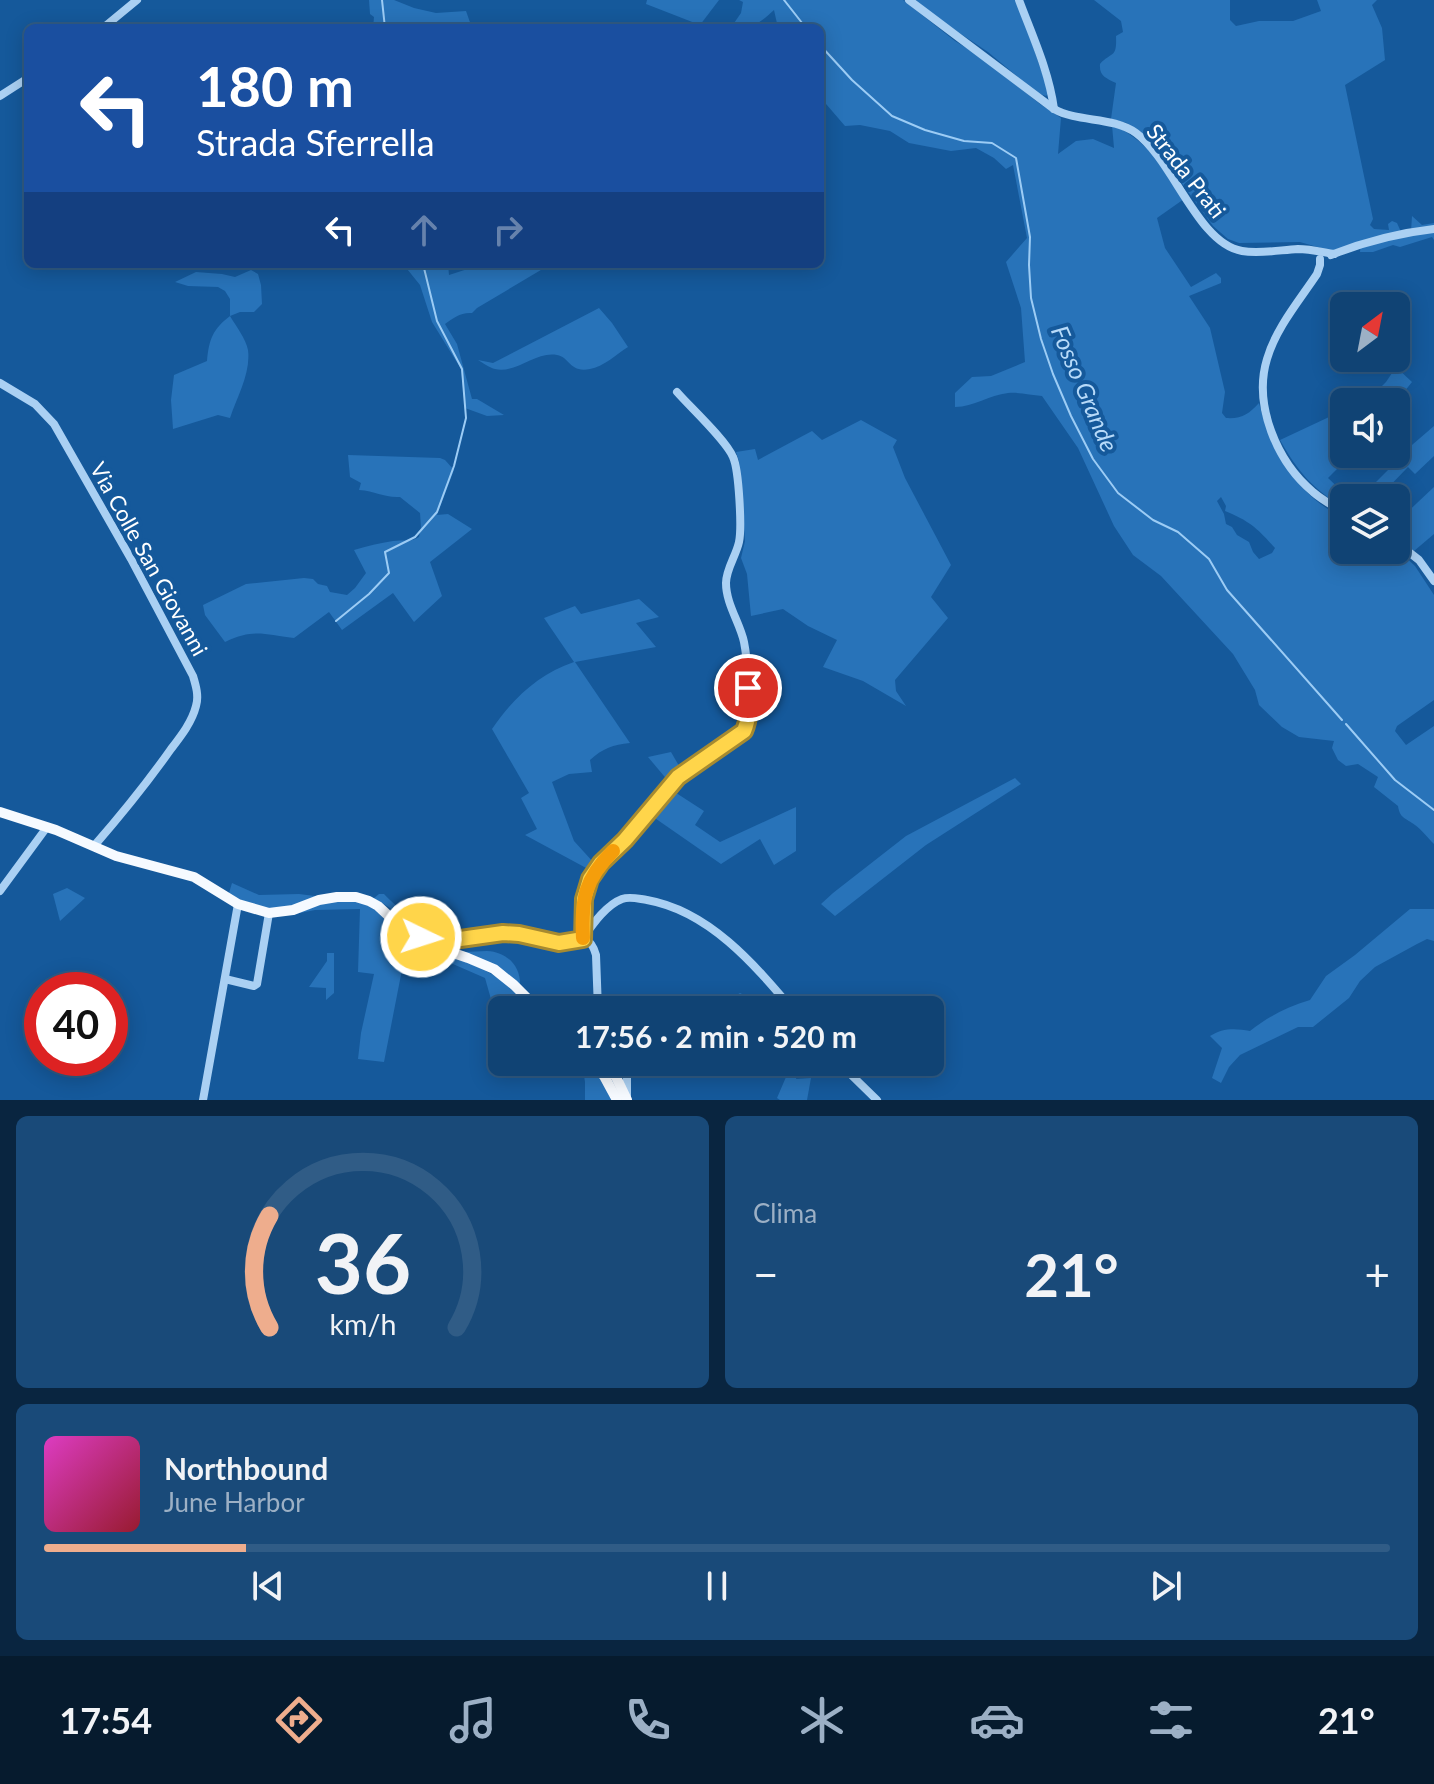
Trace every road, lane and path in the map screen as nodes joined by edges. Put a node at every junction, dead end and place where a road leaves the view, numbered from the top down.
1 (137, 0) edge
2 (909, 0) edge
3 (1019, 0) edge
4 (108, 24) edge
5 (24, 81) edge
6 (0, 96) edge
7 (1054, 109) junction
8 (1434, 229) edge
9 (1310, 250) junction
10 (1334, 254) junction
11 (1320, 259) junction
12 (1317, 274) junction
13 (0, 383) edge
14 (677, 392) dead end
15 (1330, 503) edge
16 (1410, 553) edge
17 (1434, 581) edge
18 (0, 812) edge
19 (47, 827) junction
20 (94, 846) junction
21 (0, 891) edge
22 (238, 904) junction
23 (378, 906) junction
24 (269, 913) junction
25 (583, 939) junction
26 (225, 979) junction
27 (525, 996) edge
28 (597, 996) edge
29 (781, 996) edge
30 (607, 1076) edge
31 (610, 1076) edge
32 (852, 1076) edge
33 (622, 1077) junction
34 (203, 1100) edge
35 (617, 1100) edge
36 (627, 1100) edge
37 (877, 1100) edge

1 - 4 street
2 - 7 street
3 - 7 street
5 - 6 street
7 - 9 street, Strada Prati
8 - 10 street
9 - 10 street, Strada Prati
9 - 11 street
10 - 11 street
10 - 12 street
11 - 12 street
12 - 15 street
13 - 20 street, Via Colle San Giovanni
14 - 25 street
16 - 17 street
18 - 19 main road
19 - 20 main road
19 - 21 street
20 - 22 main road
22 - 24 main road
22 - 26 street
23 - 24 main road
23 - 25 street
23 - 27 main road
24 - 26 street
25 - 28 street
25 - 29 street
26 - 34 street
30 - 35 main road
31 - 33 main road
32 - 37 street
33 - 35 main road
33 - 36 main road

